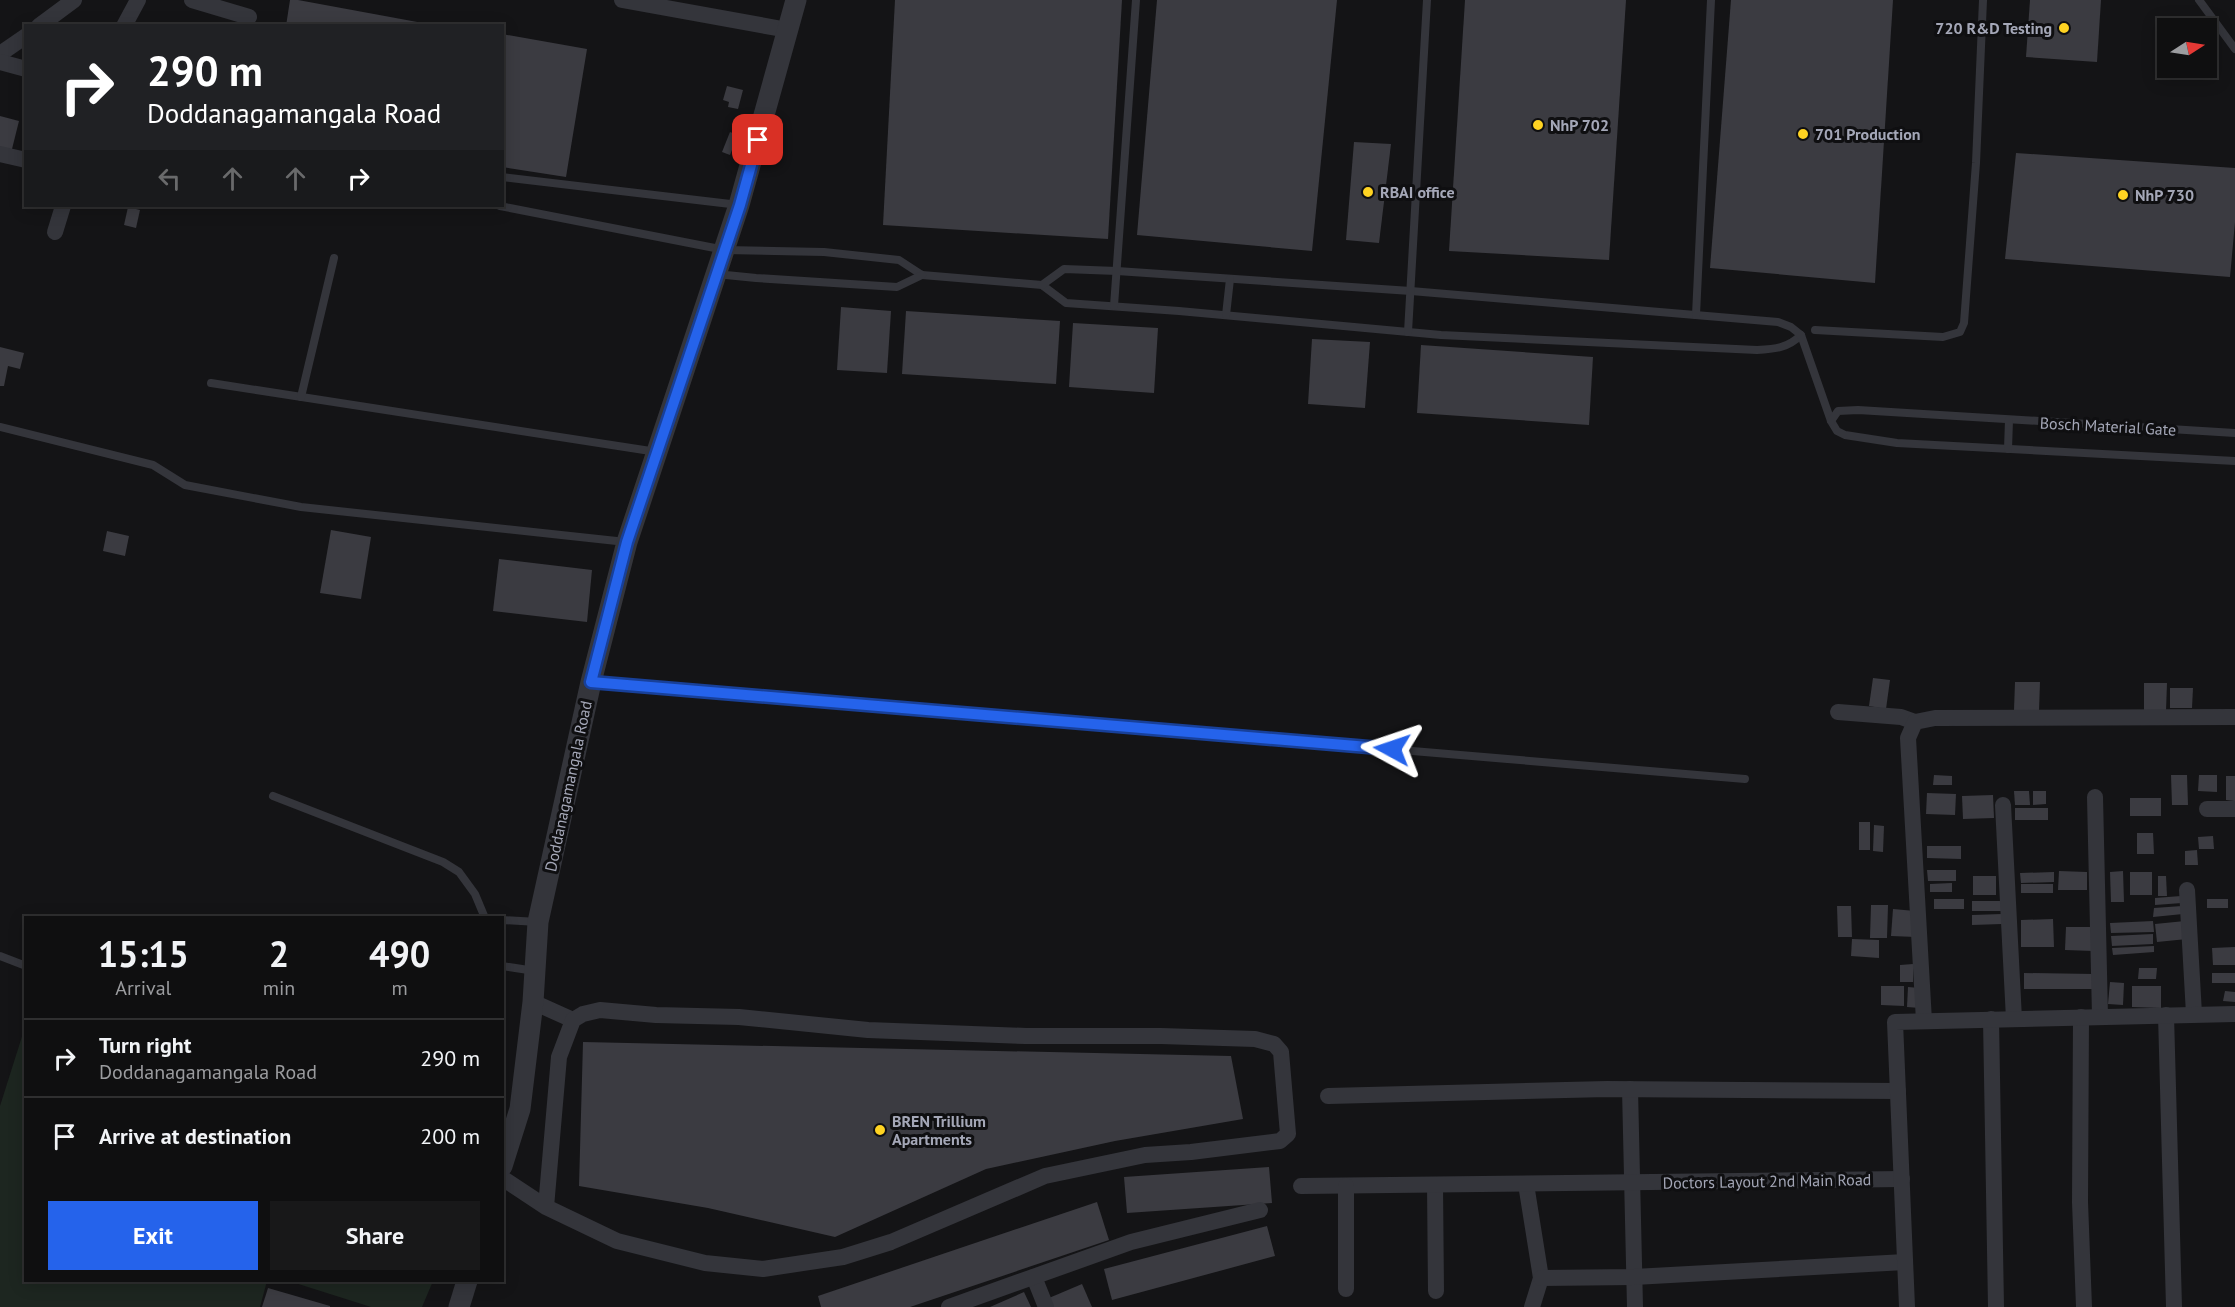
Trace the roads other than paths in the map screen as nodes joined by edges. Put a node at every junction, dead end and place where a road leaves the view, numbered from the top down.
1 (72, 0) edge
2 (138, 0) edge
3 (192, 0) edge
4 (622, 0) edge
5 (796, 0) edge
6 (1136, 0) edge
7 (1427, 0) edge
8 (1711, 0) edge
9 (1983, 0) edge
10 (2199, 0) edge
11 (249, 17) dead end
12 (42, 24) edge
13 (125, 24) edge
14 (788, 30) junction
15 (24, 37) edge
16 (2235, 49) edge
17 (0, 54) edge
18 (0, 62) edge
19 (24, 68) edge
20 (0, 154) edge
21 (24, 160) edge
22 (504, 177) edge
23 (740, 205) junction
24 (63, 207) edge
25 (504, 207) edge
26 (55, 232) dead end
27 (725, 250) junction
28 (334, 258) dead end
29 (1117, 271) junction
30 (716, 274) junction
31 (922, 275) junction
32 (1230, 279) junction
33 (1042, 285) junction
34 (1411, 291) junction
35 (1114, 306) junction
36 (1226, 315) junction
37 (1696, 315) junction
38 (1815, 330) dead end
39 (1408, 332) junction
40 (1801, 335) junction
41 (211, 383) dead end
42 (301, 397) junction
43 (2009, 420) junction
44 (1831, 421) junction
45 (0, 427) edge
46 (2235, 433) edge
47 (2008, 449) junction
48 (657, 452) junction
49 (2235, 461) edge
50 (627, 542) junction
51 (591, 682) junction
52 (1838, 712) dead end
53 (2235, 717) edge
54 (1915, 722) junction
55 (1745, 779) dead end
56 (273, 796) dead end
57 (2095, 797) dead end
58 (2002, 805) dead end
59 (2207, 809) dead end
60 (2235, 809) edge
61 (2187, 890) dead end
62 (484, 916) edge
63 (504, 920) edge
64 (538, 922) junction
65 (0, 956) edge
66 (24, 965) edge
67 (504, 966) edge
68 (535, 971) junction
69 (533, 1002) junction
70 (2194, 1014) junction
71 (2235, 1014) edge
72 (2166, 1015) junction
73 (2100, 1016) junction
74 (2081, 1017) junction
75 (1991, 1019) junction
76 (2014, 1019) junction
77 (573, 1020) junction
78 (1924, 1021) junction
79 (1630, 1089) junction
80 (1898, 1091) junction
81 (1328, 1096) dead end
82 (504, 1162) edge
83 (504, 1166) edge
84 (1902, 1179) junction
85 (1633, 1183) junction
86 (1526, 1184) junction
87 (1435, 1185) junction
88 (1302, 1186) dead end
89 (1346, 1186) junction
90 (546, 1207) junction
91 (1260, 1210) dead end
92 (1905, 1262) junction
93 (1034, 1277) junction
94 (1634, 1277) junction
95 (1541, 1278) junction
96 (467, 1282) edge
97 (1346, 1289) dead end
98 (1436, 1291) dead end
99 (459, 1307) edge
100 (949, 1307) edge
101 (1046, 1307) edge
102 (1532, 1307) edge
103 (1635, 1307) edge
104 (1907, 1307) edge
105 (1996, 1307) edge
106 (2084, 1307) edge
107 (2174, 1307) edge

1 - 12 street
2 - 13 street
3 - 11 street
4 - 14 street
5 - 14 street, Doddanagamangala Road
6 - 29 lane
7 - 34 lane
8 - 37 lane
9 - 38 lane
10 - 16 lane
14 - 23 street, Doddanagamangala Road
15 - 17 street
18 - 19 street
20 - 21 street
22 - 23 lane
23 - 27 street, Doddanagamangala Road
24 - 26 street
25 - 27 lane
27 - 30 street, Doddanagamangala Road
27 - 31 lane
28 - 42 lane
29 - 32 lane
29 - 33 lane
29 - 35 lane
30 - 31 lane
30 - 48 street, Doddanagamangala Road
31 - 33 lane
32 - 34 lane
32 - 36 lane
33 - 35 lane
34 - 37 lane
34 - 39 lane
35 - 36 lane
36 - 39 lane
37 - 40 lane
39 - 40 lane
40 - 44 lane
41 - 42 lane
42 - 48 lane
43 - 44 lane, Bosch Material Gate
43 - 46 lane, Bosch Material Gate
43 - 47 lane
44 - 47 lane
45 - 50 lane
47 - 49 lane
48 - 50 street, Doddanagamangala Road
50 - 51 street, Doddanagamangala Road
51 - 55 lane
51 - 64 street, Doddanagamangala Road
52 - 54 street
53 - 54 street
54 - 78 street
56 - 62 lane
57 - 73 street
58 - 76 street
59 - 60 street
61 - 70 street
63 - 64 lane
64 - 68 street, Doddanagamangala Road
65 - 66 lane
67 - 68 lane
68 - 69 street, Doddanagamangala Road
69 - 77 street
69 - 82 street, Doddanagamangala Road
70 - 71 street
70 - 72 street
72 - 73 street
72 - 107 street
73 - 74 street
74 - 76 street
74 - 106 street
75 - 76 street
75 - 78 street
75 - 105 street
77 - 90 street
77 - 90 street
78 - 80 street
79 - 80 street
79 - 81 street
79 - 85 street
80 - 84 street
83 - 90 street
84 - 85 street, Doctors Layout 2nd Main Road
84 - 92 street
85 - 86 street, Doctors Layout 2nd Main Road
85 - 94 street
86 - 87 street, Doctors Layout 2nd Main Road
86 - 95 street
87 - 89 street, Doctors Layout 2nd Main Road
87 - 98 street
88 - 89 street, Doctors Layout 2nd Main Road
89 - 97 street
91 - 93 street
92 - 94 street
92 - 104 street
93 - 100 street
93 - 101 street
94 - 95 street
94 - 103 street
95 - 102 street
96 - 99 street

